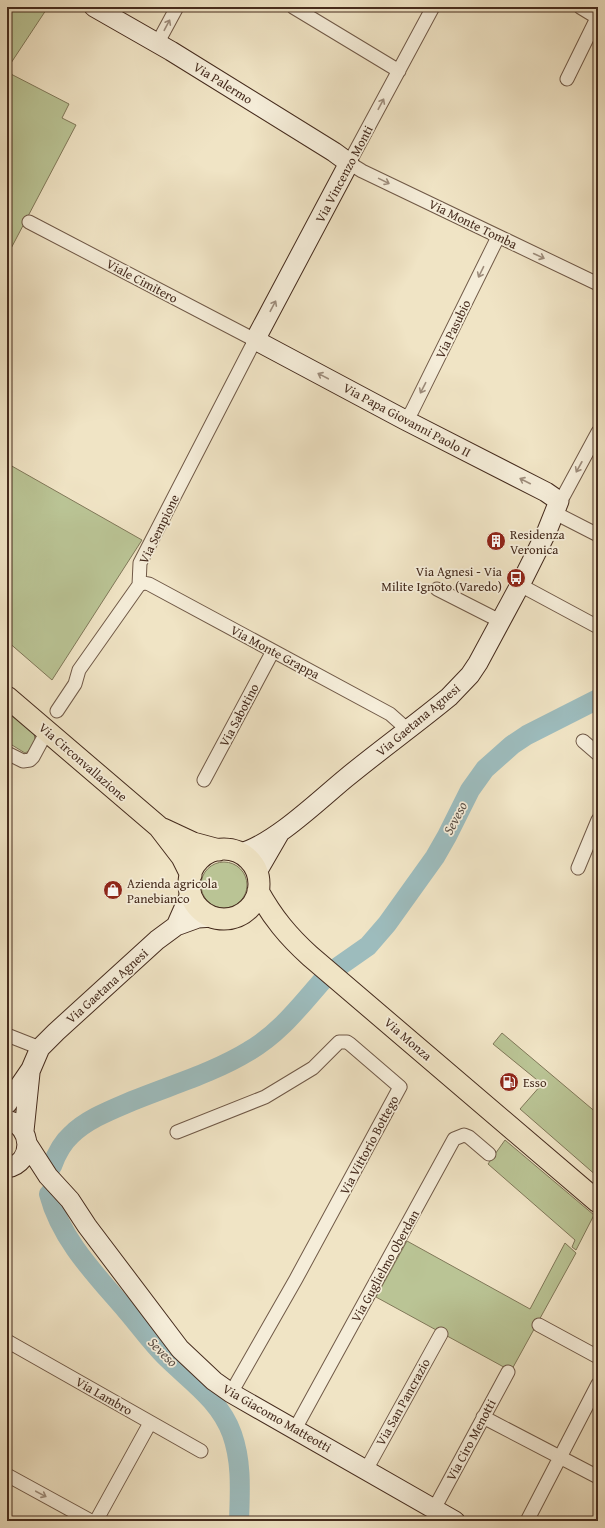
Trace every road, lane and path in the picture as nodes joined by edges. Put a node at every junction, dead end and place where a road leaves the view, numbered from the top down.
1 (94, 7) edge
2 (177, 7) edge
3 (293, 7) edge
4 (433, 7) edge
5 (580, 7) edge
6 (598, 17) edge
7 (157, 44) junction
8 (399, 71) junction
9 (567, 79) dead end
10 (349, 163) junction
11 (29, 222) dead end
12 (498, 237) junction
13 (598, 284) edge
14 (255, 340) junction
15 (405, 420) junction
16 (597, 437) edge
17 (557, 507) junction
18 (598, 535) edge
19 (139, 585) junction
20 (520, 586) junction
21 (437, 589) dead end
22 (500, 622) junction
23 (598, 627) edge
24 (273, 651) junction
25 (7, 697) edge
26 (57, 711) dead end
27 (408, 730) junction
28 (47, 731) junction
29 (583, 741) dead end
30 (7, 753) edge
31 (598, 754) edge
32 (204, 780) dead end
33 (598, 820) edge
34 (159, 827) junction
35 (281, 832) junction
36 (219, 850) junction
37 (241, 853) junction
38 (578, 868) dead end
39 (258, 881) junction
40 (191, 883) junction
41 (223, 918) junction
42 (176, 926) junction
43 (290, 937) junction
44 (7, 1035) edge
45 (40, 1048) junction
46 (31, 1069) junction
47 (7, 1104) edge
48 (7, 1120) edge
49 (177, 1132) dead end
50 (26, 1138) junction
51 (489, 1154) dead end
52 (12, 1168) edge
53 (50, 1179) junction
54 (598, 1202) edge
55 (538, 1325) dead end
56 (441, 1334) dead end
57 (7, 1341) edge
58 (598, 1358) edge
59 (508, 1372) dead end
60 (598, 1384) edge
61 (231, 1393) junction
62 (483, 1417) junction
63 (150, 1423) junction
64 (295, 1429) junction
65 (201, 1450) dead end
66 (560, 1458) junction
67 (366, 1470) junction
68 (7, 1475) edge
69 (598, 1477) edge
70 (434, 1509) junction
71 (91, 1521) edge
72 (96, 1521) edge
73 (455, 1521) edge
74 (526, 1521) edge

1 - 7 street, Via Palermo
7 -> 2 street
3 - 8 street
4 - 8 street, Via Vincenzo Monti
5 - 6 street
6 - 9 street
7 - 10 street, Via Palermo
10 -> 8 street, Via Vincenzo Monti
10 -> 12 street, Via Monte Tomba
14 -> 10 street, Via Vincenzo Monti
11 - 14 street, Viale Cimitero
12 -> 13 street, Via Monte Tomba
12 -> 15 street, Via Pasubio
15 -> 14 street, Via Papa Giovanni Paolo II
14 - 19 street, Via Sempione
17 -> 15 street, Via Papa Giovanni Paolo II
16 -> 17 street, Via Gaetana Agnesi
17 - 18 street
17 - 20 street, Via Gaetana Agnesi
19 - 24 street, Via Monte Grappa
19 - 26 street
20 - 22 street, Via Gaetana Agnesi
20 - 23 street
21 - 22 street
22 - 27 street, Via Gaetana Agnesi
24 - 27 street, Via Monte Grappa
24 - 32 street, Via Sabotino
25 - 28 main road, Via Circonvallazione
27 - 35 street, Via Gaetana Agnesi
28 - 30 street
28 - 34 main road, Via Circonvallazione
29 - 31 street
33 - 38 street
34 - 36 main road, Via Circonvallazione
34 - 40 main road, Via Circonvallazione
35 - 37 street, Via Gaetana Agnesi
35 - 39 street, Via Gaetana Agnesi
36 - 37 main road
36 - 40 main road
37 - 39 main road
39 - 41 main road
39 - 43 main road
40 - 41 main road
40 - 42 street, Via Gaetana Agnesi
41 - 42 street, Via Gaetana Agnesi
41 - 43 main road
42 - 45 street, Via Gaetana Agnesi
43 - 54 main road, Via Monza
44 - 45 street
45 - 46 street
46 - 47 street
46 - 50 street
48 - 50 street
49 - 61 street, Via Vittorio Bottego
50 - 52 street
50 - 53 street, Via Giacomo Matteotti
51 - 64 street, Via Guglielmo Oberdan
52 - 53 street, Via Giacomo Matteotti
53 - 61 street, Via Giacomo Matteotti
55 - 58 street
56 - 67 street, Via San Pancrazio
57 - 63 street, Via Lambro
59 - 62 street, Via Ciro Menotti
60 - 66 street
61 - 64 street, Via Giacomo Matteotti
62 - 66 street
62 - 70 street, Via Ciro Menotti
63 - 65 street, Via Lambro
63 - 72 street
64 - 67 street, Via Giacomo Matteotti
66 - 69 street
66 - 74 street
67 - 70 street, Via Giacomo Matteotti
68 -> 71 street
70 - 73 street, Via Giacomo Matteotti

